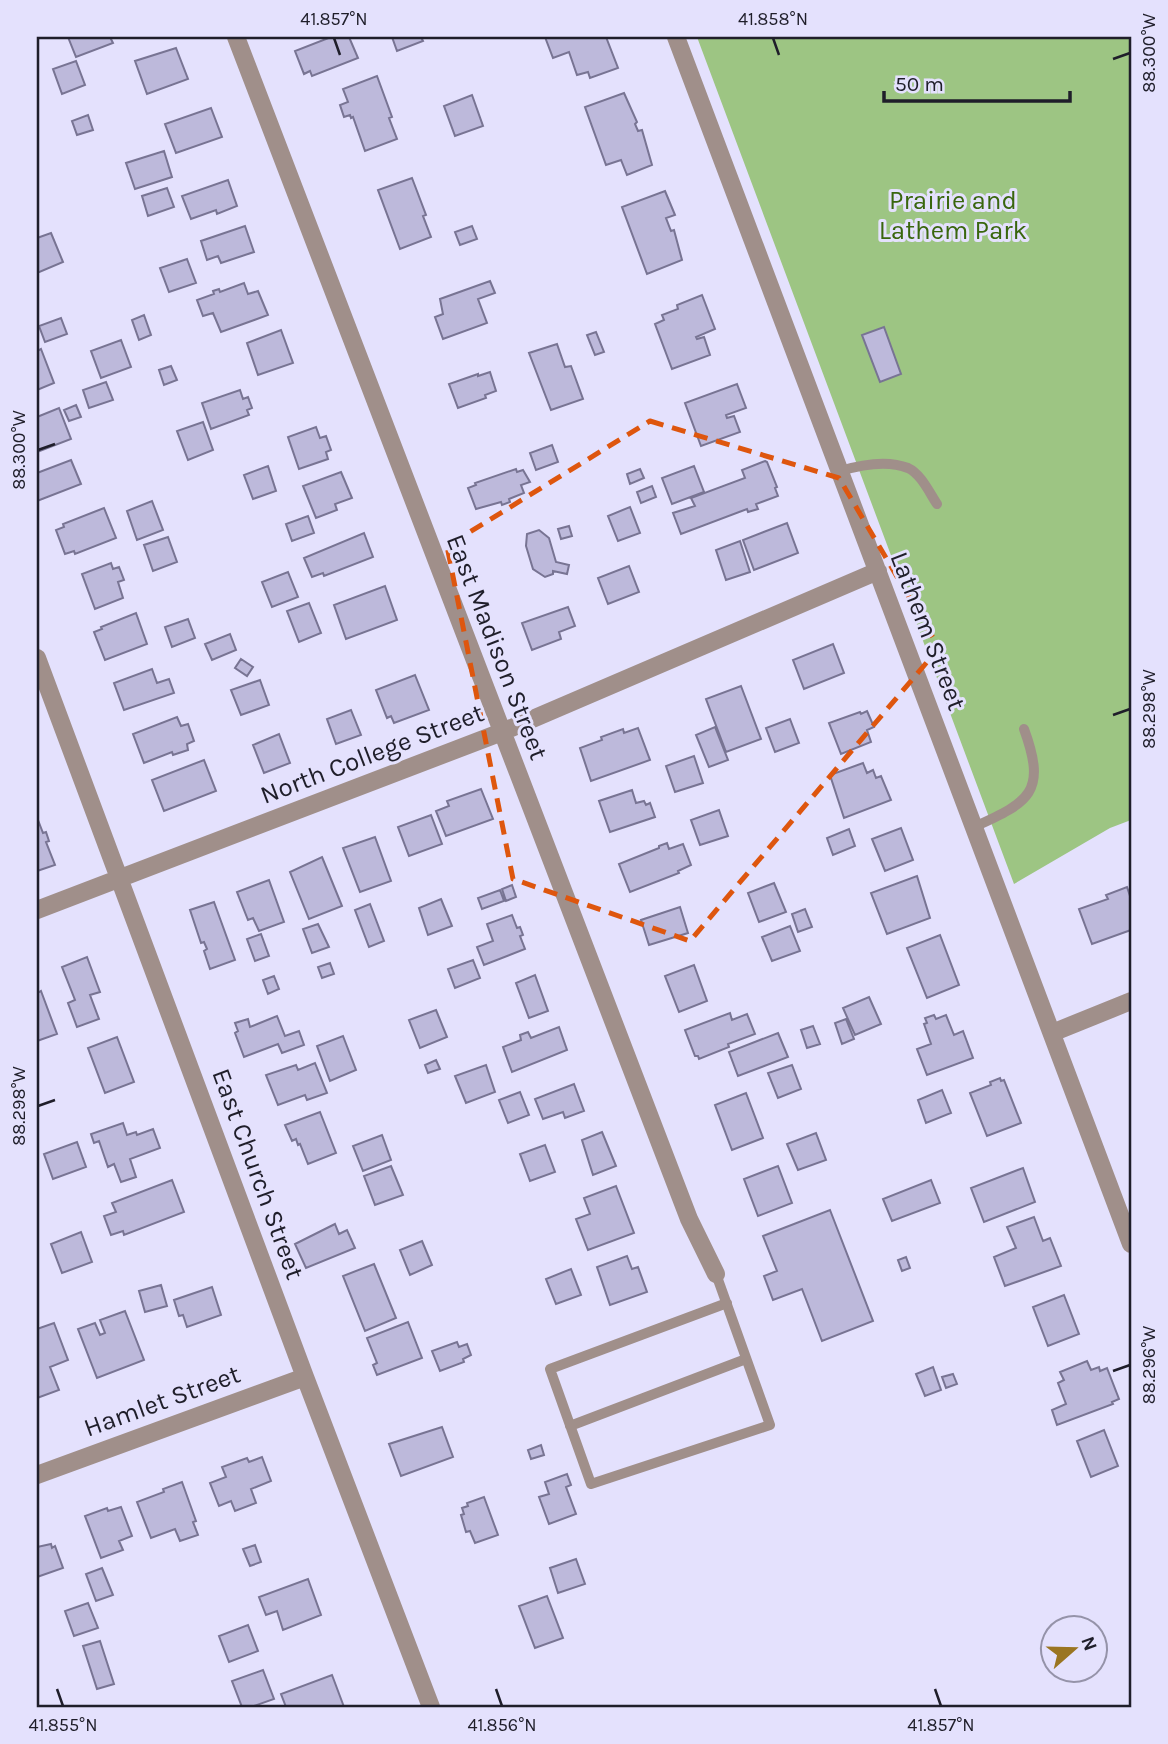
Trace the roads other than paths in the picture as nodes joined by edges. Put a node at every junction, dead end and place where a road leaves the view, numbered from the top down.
1 (236, 37) edge
2 (676, 37) edge
3 (840, 471) junction
4 (937, 503) dead end
5 (878, 571) junction
6 (37, 658) edge
7 (1024, 729) dead end
8 (502, 732) junction
9 (974, 827) junction
10 (121, 878) junction
11 (37, 910) edge
12 (1131, 1001) edge
13 (1052, 1033) junction
14 (1131, 1244) edge
15 (716, 1274) joint
16 (727, 1303) junction
17 (746, 1359) junction
18 (305, 1377) junction
19 (570, 1426) junction
20 (37, 1475) edge
21 (431, 1707) edge

1 - 8 street, East Madison Street
2 - 3 street, Lathem Street
3 - 4 lane
3 - 5 street, Lathem Street
5 - 8 street, North College Street
5 - 9 street, Lathem Street
6 - 10 street, East Church Street
7 - 9 lane
8 - 10 street, North College Street
8 - 15 street, East Madison Street
9 - 13 street, Lathem Street
10 - 11 street, North College Street
10 - 18 street, East Church Street
12 - 13 street
13 - 14 street, Lathem Street
15 - 16 lane
16 - 17 lane
16 - 19 lane
17 - 19 lane
17 - 19 lane
18 - 20 street, Hamlet Street
18 - 21 street, East Church Street

